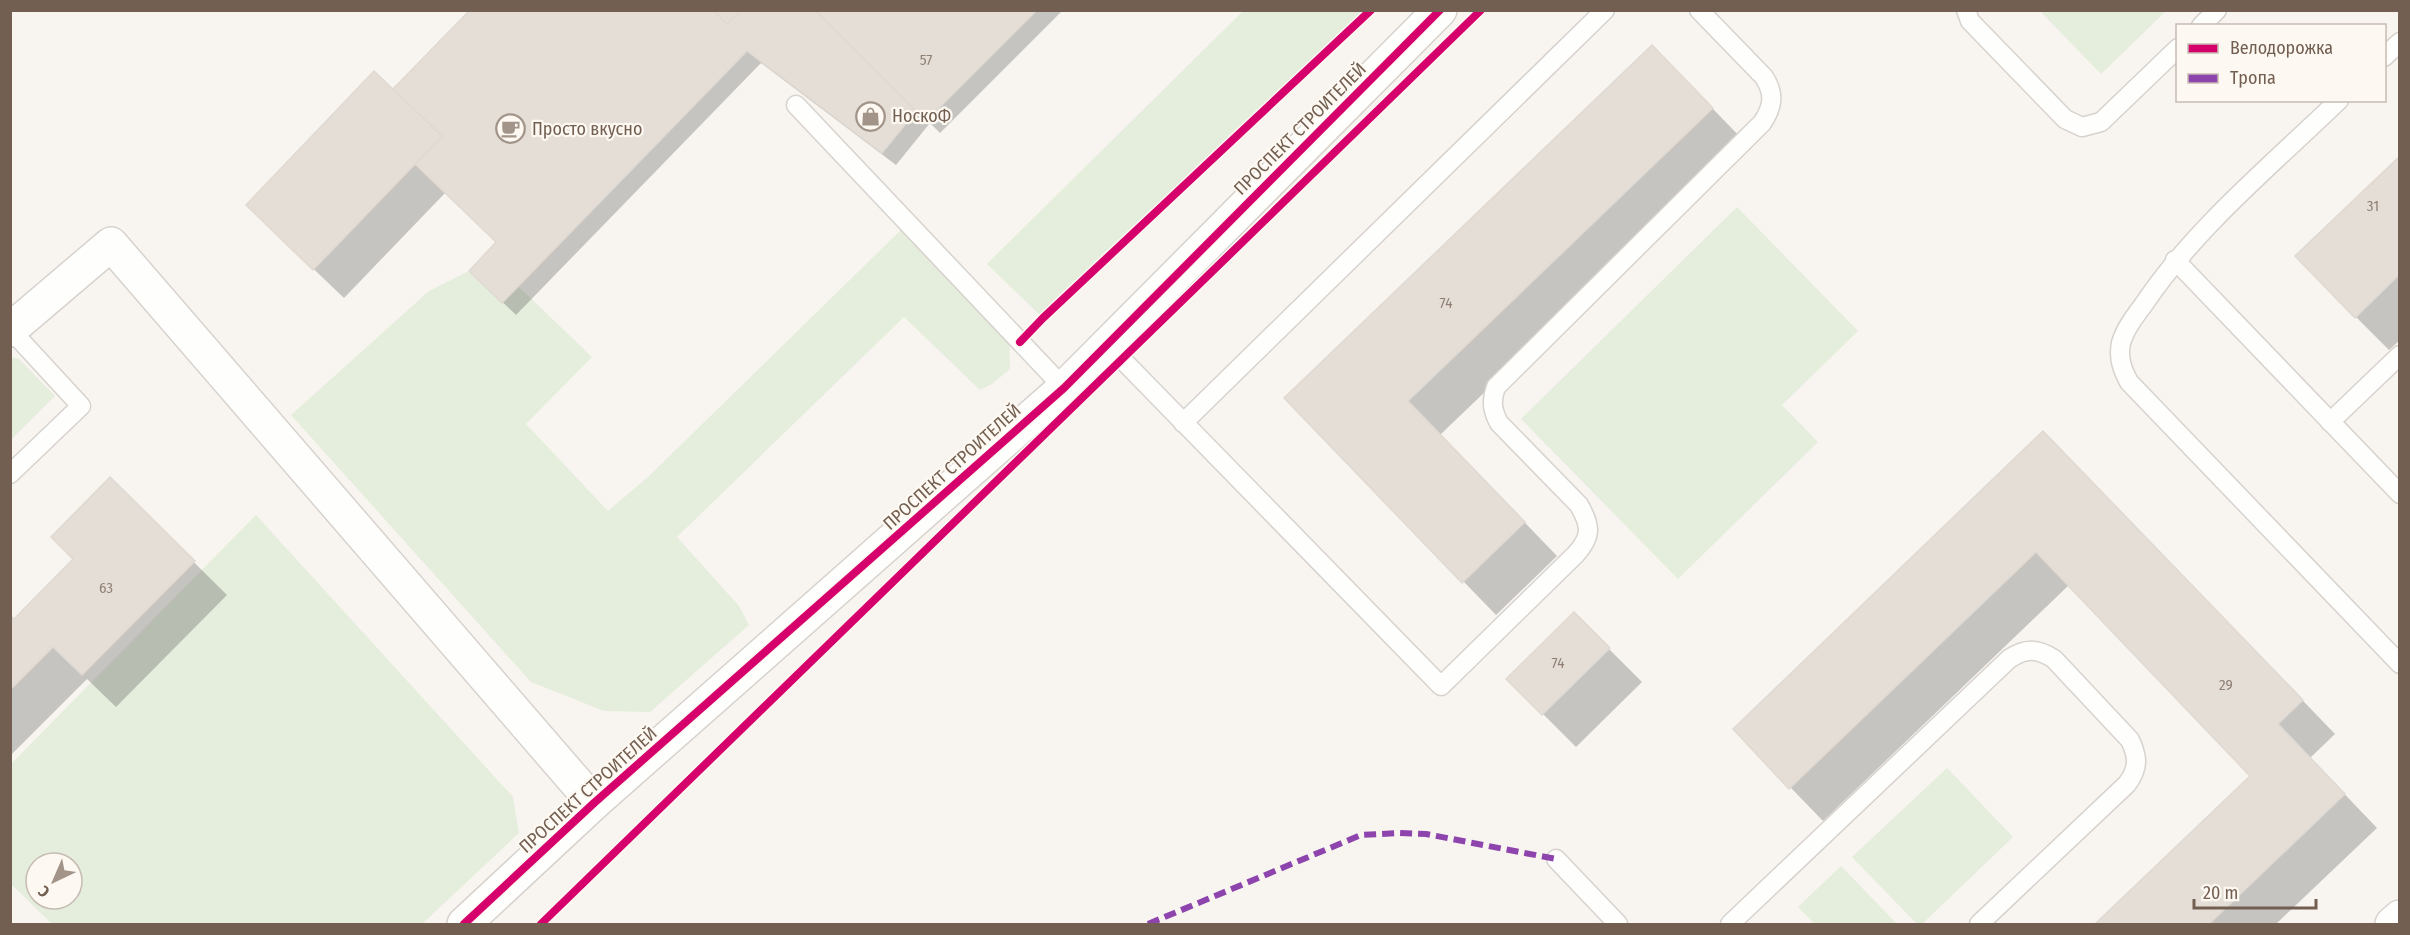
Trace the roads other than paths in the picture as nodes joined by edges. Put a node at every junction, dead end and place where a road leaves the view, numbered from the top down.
1 (1440, 10) edge
2 (1605, 10) edge
3 (1699, 10) edge
4 (1966, 10) edge
5 (2217, 10) edge
6 (2203, 24) edge
7 (2400, 42) edge
8 (2176, 50) edge
9 (2386, 56) edge
10 (2337, 102) edge
11 (796, 105) dead end
12 (2175, 260) junction
13 (11, 330) edge
14 (1107, 345) junction
15 (2400, 356) edge
16 (1064, 388) junction
17 (2330, 422) junction
18 (1183, 423) junction
19 (10, 474) edge
20 (2400, 494) edge
21 (2400, 664) edge
22 (594, 803) junction
23 (1556, 859) dead end
24 (2400, 917) edge
25 (464, 924) edge
26 (1618, 924) edge
27 (1730, 924) edge
28 (1978, 924) edge
29 (2392, 924) edge

1 - 14 street, ПРОСПЕКТ СТРОИТЕЛЕЙ
2 - 18 lane
3 - 18 lane
4 - 8 lane
5 - 6 lane
7 - 9 lane
10 - 12 lane
11 - 16 lane
12 - 17 lane
12 - 21 lane
13 - 19 lane
13 - 22 street
14 - 16 street, ПРОСПЕКТ СТРОИТЕЛЕЙ
14 - 18 lane
15 - 17 lane
16 - 22 street, ПРОСПЕКТ СТРОИТЕЛЕЙ
17 - 20 lane
22 - 25 street, ПРОСПЕКТ СТРОИТЕЛЕЙ
23 - 26 lane
24 - 29 street
27 - 28 lane

